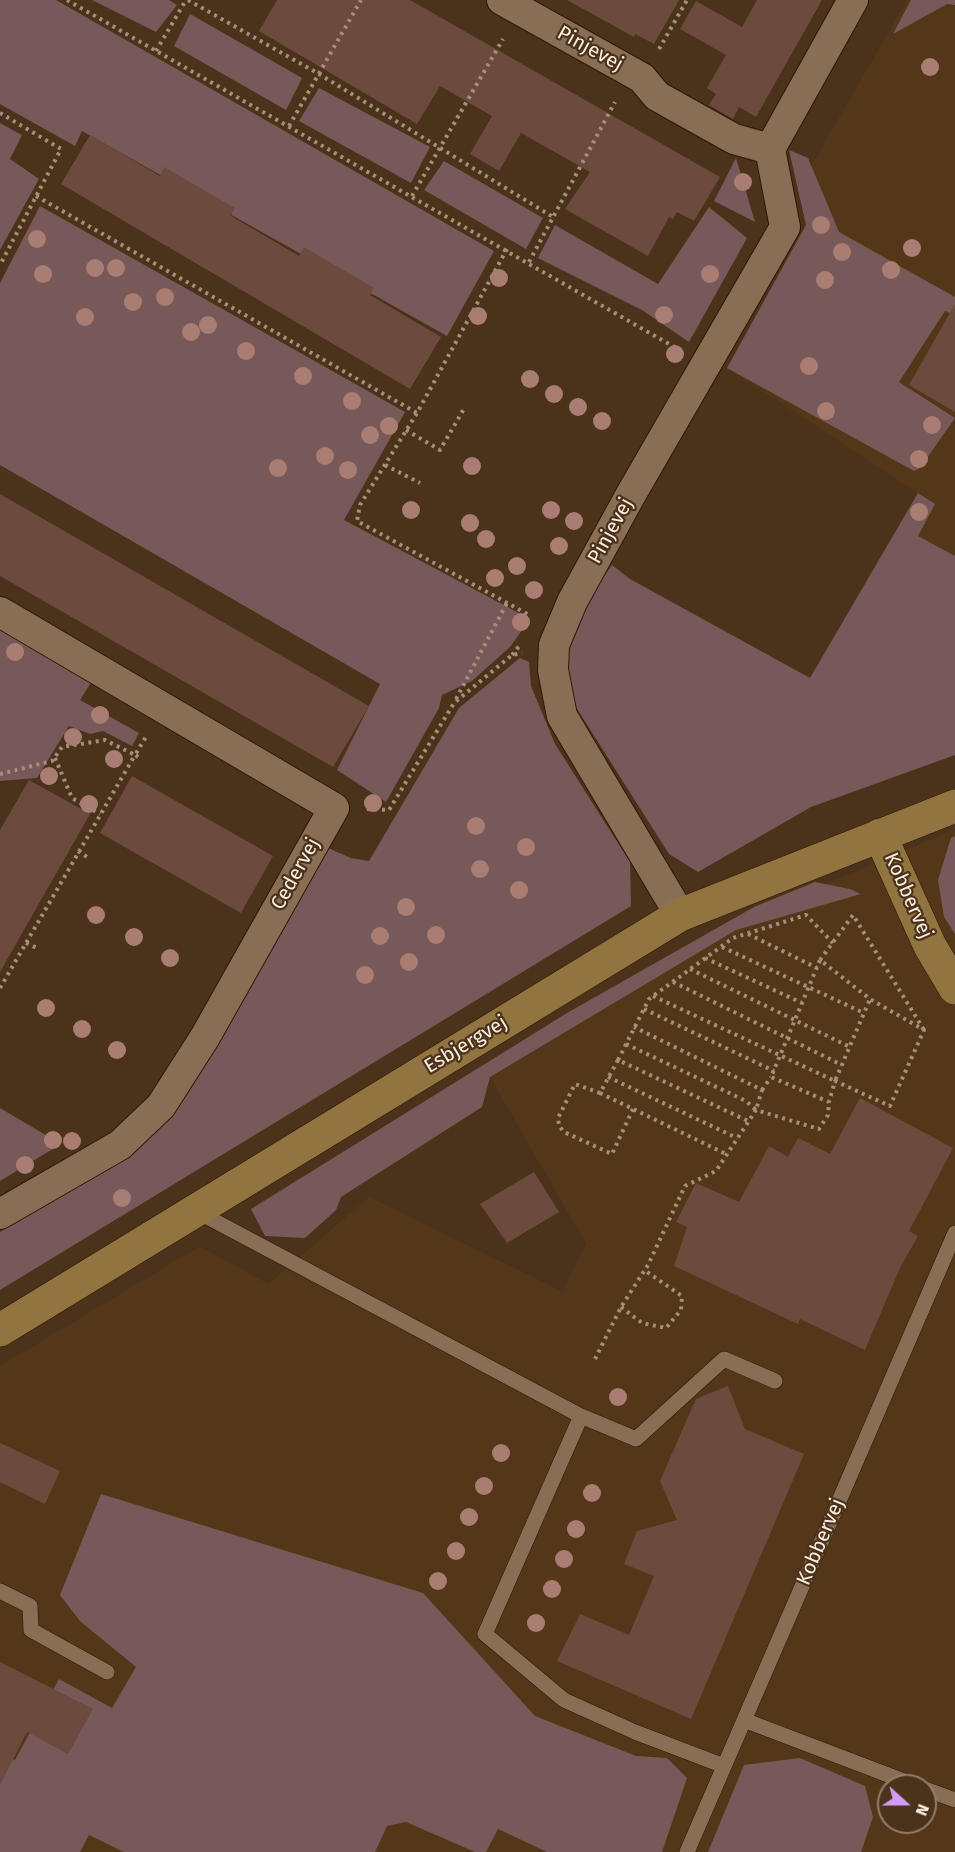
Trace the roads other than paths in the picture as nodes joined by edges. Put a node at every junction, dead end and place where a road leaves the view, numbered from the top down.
1 (853, 0) edge
2 (511, 5) edge
3 (770, 149) junction
4 (0, 612) edge
5 (955, 806) edge
6 (880, 834) junction
7 (680, 915) junction
8 (955, 988) edge
9 (196, 1211) junction
10 (0, 1214) edge
11 (955, 1233) edge
12 (0, 1330) edge
13 (775, 1381) dead end
14 (581, 1416) junction
15 (0, 1591) edge
16 (107, 1672) dead end
17 (744, 1720) junction
18 (724, 1766) junction
19 (886, 1774) edge
20 (937, 1793) edge
21 (955, 1800) edge
22 (687, 1852) edge

1 - 3 street
2 - 3 street, Pinjevej
3 - 7 street, Pinjevej
4 - 10 street, Cedervej
5 - 6 main road, Esbjergvej
6 - 7 main road, Esbjergvej
6 - 8 main road, Kobbervej
7 - 9 main road, Esbjergvej
9 - 12 main road, Esbjergvej
9 - 14 lane
11 - 17 lane, Kobbervej
13 - 14 lane
14 - 18 lane
15 - 16 lane
17 - 18 lane, Kobbervej
17 - 19 lane
18 - 22 lane, Kobbervej
20 - 21 lane

